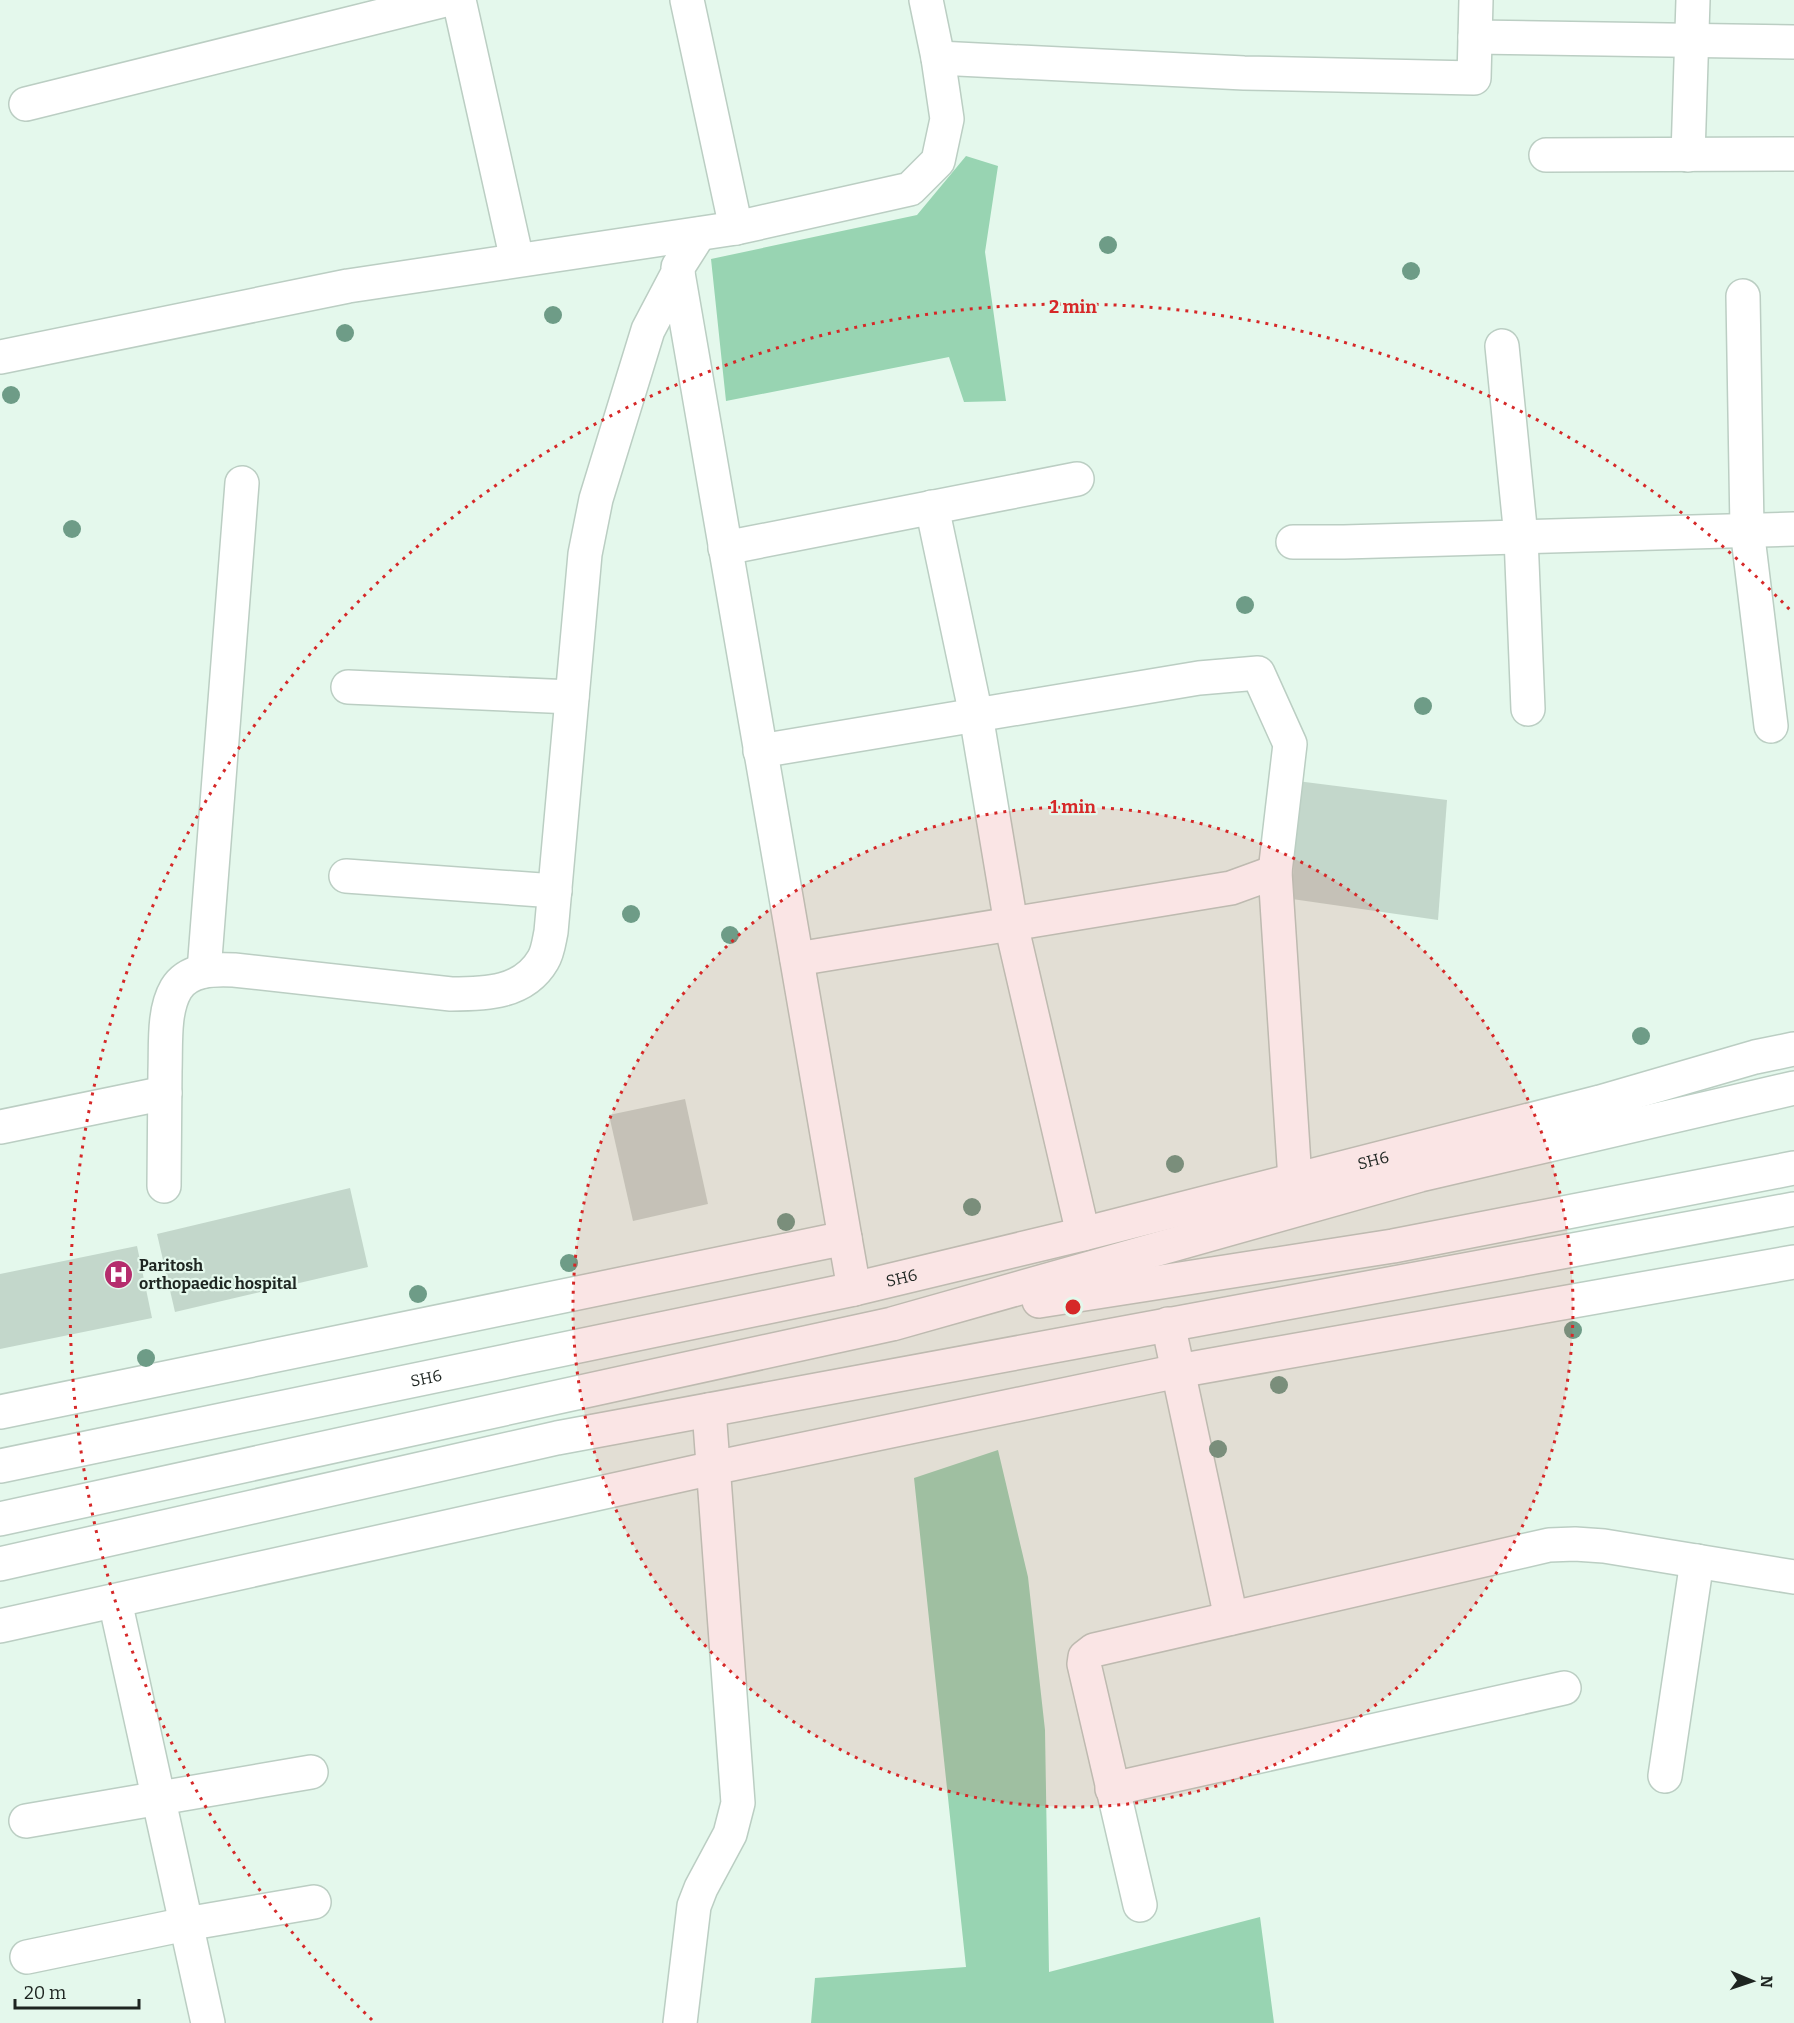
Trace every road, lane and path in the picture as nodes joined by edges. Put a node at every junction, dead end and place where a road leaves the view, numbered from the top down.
1 (445, 0) edge
2 (459, 0) edge
3 (687, 0) edge
4 (926, 0) edge
5 (1476, 0) edge
6 (1693, 0) edge
7 (1475, 37) junction
8 (1692, 40) junction
9 (1794, 42) edge
10 (938, 58) junction
11 (26, 104) dead end
12 (1688, 154) junction
13 (1794, 154) edge
14 (1546, 155) dead end
15 (736, 228) junction
16 (699, 234) junction
17 (517, 260) junction
18 (678, 273) junction
19 (1743, 296) dead end
20 (1502, 346) dead end
21 (0, 357) edge
22 (1077, 479) dead end
23 (242, 483) dead end
24 (932, 507) junction
25 (1747, 529) junction
26 (1794, 529) edge
27 (1521, 537) junction
28 (1293, 542) dead end
29 (725, 548) junction
30 (348, 687) dead end
31 (572, 697) junction
32 (1528, 709) dead end
33 (976, 715) junction
34 (1771, 726) dead end
35 (760, 751) junction
36 (1275, 872) junction
37 (346, 876) dead end
38 (555, 891) junction
39 (1011, 924) junction
40 (797, 959) junction
41 (204, 971) junction
42 (1794, 1049) edge
43 (1794, 1088) edge
44 (165, 1093) junction
45 (0, 1126) edge
46 (1794, 1167) edge
47 (1295, 1180) junction
48 (164, 1186) dead end
49 (1794, 1209) edge
50 (1083, 1234) junction
51 (845, 1238) junction
52 (1794, 1263) edge
53 (854, 1289) junction
54 (892, 1324) junction
55 (1168, 1324) junction
56 (1179, 1371) junction
57 (709, 1410) junction
58 (0, 1412) edge
59 (0, 1466) edge
60 (713, 1468) junction
61 (0, 1519) edge
62 (1697, 1561) junction
63 (0, 1564) edge
64 (1794, 1577) edge
65 (115, 1600) junction
66 (1231, 1618) junction
67 (0, 1626) edge
68 (1564, 1688) dead end
69 (312, 1772) dead end
70 (1665, 1776) dead end
71 (1112, 1789) junction
72 (158, 1799) junction
73 (26, 1821) dead end
74 (314, 1902) dead end
75 (1140, 1905) dead end
76 (186, 1924) junction
77 (27, 1957) dead end
78 (208, 2023) edge
79 (680, 2023) edge

1 - 11 street
2 - 17 street
3 - 15 street
4 - 10 street
5 - 7 street
6 - 8 street
7 - 8 street
7 - 10 street
8 - 9 street
8 - 12 street
10 - 15 street
12 - 13 street
12 - 14 street
15 - 16 street
16 - 17 street
16 - 18 street
17 - 21 street
18 - 29 street
18 - 31 street
19 - 25 street
20 - 27 street
22 - 24 street
23 - 41 street
24 - 29 street
24 - 33 street
25 - 26 street
25 - 27 street
25 - 34 street
27 - 28 street
27 - 32 street
29 - 35 street
30 - 31 street
31 - 38 street
33 - 35 street
33 - 36 street
33 - 39 street
35 - 40 street
36 - 39 street
36 - 47 street
37 - 38 street
38 - 41 street
39 - 40 street
39 - 50 street
40 - 51 street
41 - 44 street
42 - 47 street, SH6
43 - 54 street
44 - 45 street
44 - 48 street
46 - 54 street
47 - 50 street, SH6
49 - 55 street
50 - 53 street, SH6
51 - 53 street
51 - 58 street
52 - 56 street
53 - 59 street, SH6
54 - 61 street
55 - 56 street
55 - 57 street
56 - 60 street
56 - 66 street
57 - 60 street
57 - 63 street
60 - 65 street
60 - 79 street
62 - 64 street
62 - 66 street
62 - 70 street
65 - 67 street
65 - 72 street
66 - 71 street
68 - 71 street
69 - 72 street
71 - 75 street
72 - 73 street
72 - 76 street
74 - 76 street
76 - 77 street
76 - 78 street

